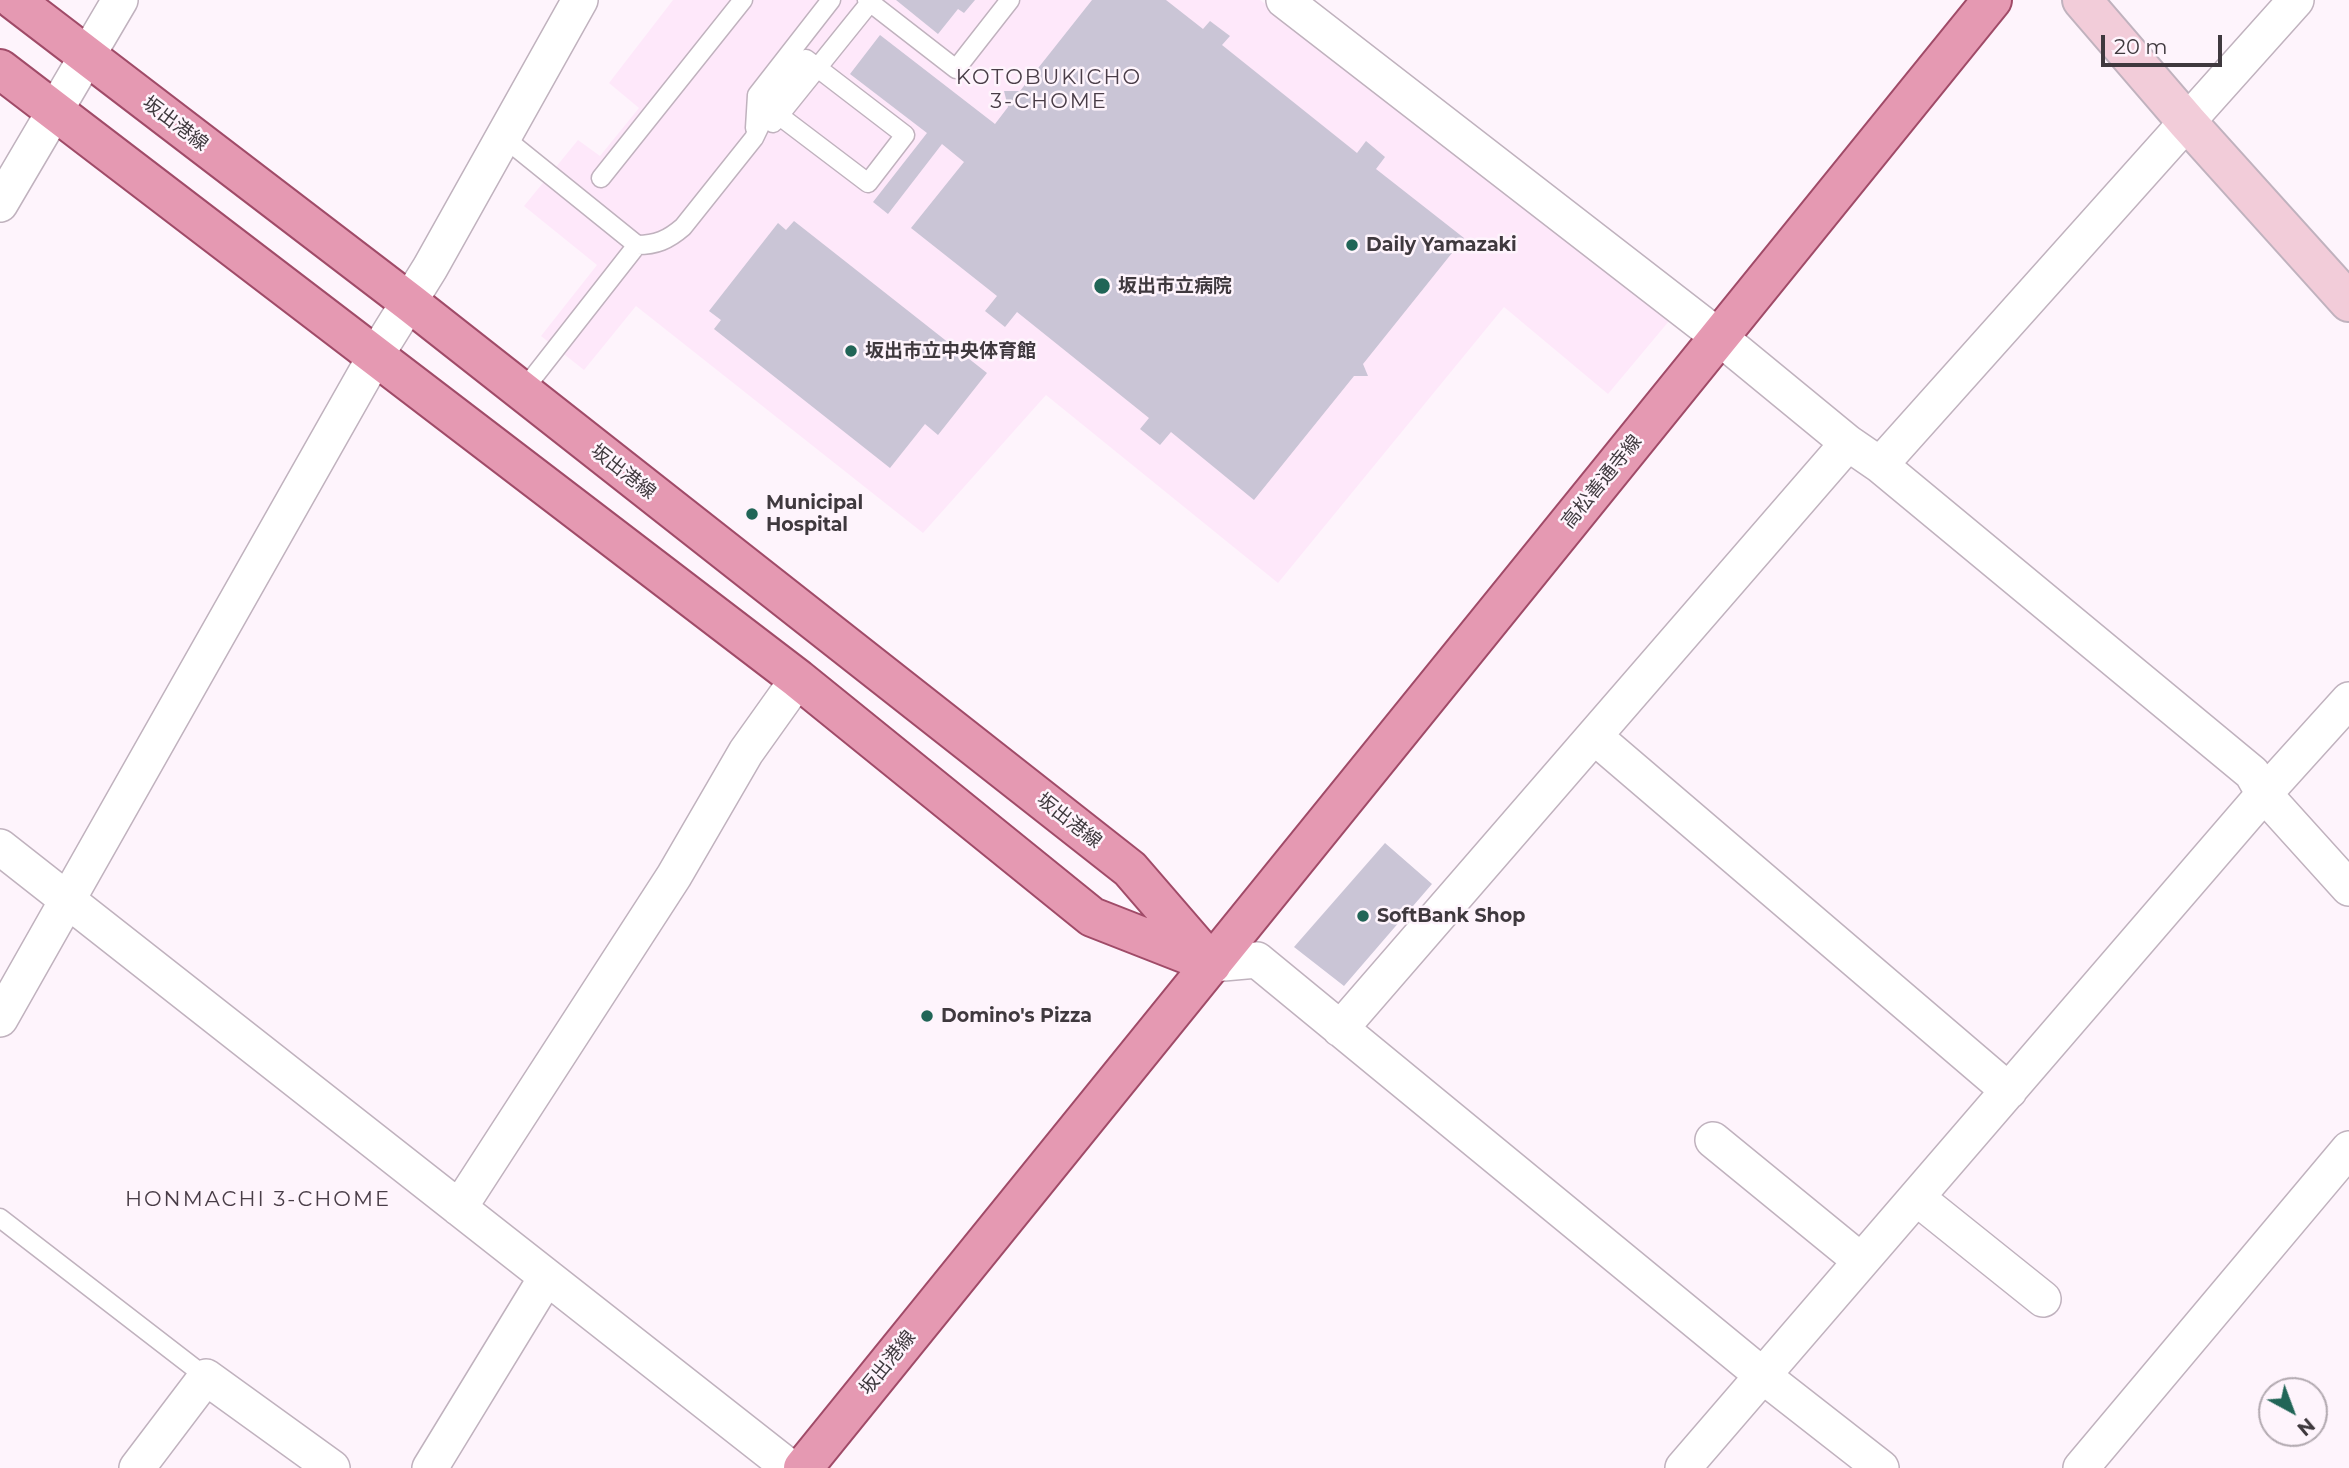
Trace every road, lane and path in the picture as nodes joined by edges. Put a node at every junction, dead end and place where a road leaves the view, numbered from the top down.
1 (14, 0) edge
2 (120, 0) edge
3 (580, 0) edge
4 (743, 0) edge
5 (831, 0) edge
6 (1010, 0) edge
7 (1284, 0) edge
8 (1992, 0) edge
9 (2082, 0) edge
10 (2296, 0) edge
11 (870, 1) edge
12 (88, 57) junction
13 (0, 69) edge
14 (818, 69) junction
15 (55, 112) junction
16 (781, 117) junction
17 (2187, 122) junction
18 (502, 136) junction
19 (754, 138) junction
20 (601, 178) dead end
21 (0, 204) edge
22 (637, 245) junction
23 (409, 302) junction
24 (2349, 302) edge
25 (1719, 337) junction
26 (376, 355) junction
27 (521, 393) junction
28 (1848, 443) junction
29 (1880, 465) junction
30 (798, 679) junction
31 (2349, 700) edge
32 (1595, 737) junction
33 (2264, 793) junction
34 (0, 847) edge
35 (2349, 888) edge
36 (69, 902) junction
37 (1212, 964) junction
38 (0, 1020) edge
39 (1340, 1028) junction
40 (2009, 1091) junction
41 (1713, 1140) dead end
42 (2349, 1149) edge
43 (1917, 1198) junction
44 (458, 1208) junction
45 (0, 1218) edge
46 (1861, 1261) junction
47 (546, 1278) junction
48 (2043, 1299) dead end
49 (1762, 1375) junction
50 (206, 1377) junction
51 (137, 1468) edge
52 (331, 1468) edge
53 (430, 1468) edge
54 (790, 1468) edge
55 (803, 1468) edge
56 (1683, 1468) edge
57 (1881, 1468) edge
58 (2081, 1468) edge

1 - 12 main road, 坂出港線
2 - 12 street
3 - 18 street
4 - 20 lane
5 - 19 lane
6 - 11 lane
7 - 25 street
8 - 25 main road, 高松善通寺線
9 - 17 street
10 - 17 street
11 - 14 lane
12 - 15 street
12 - 23 main road, 坂出港線
13 - 15 main road
14 - 16 lane
14 - 16 lane
14 - 19 lane
15 - 21 street
15 - 26 main road
16 - 19 lane
17 - 24 street
17 - 29 street
18 - 22 lane
18 - 23 street
19 - 22 lane
22 - 27 lane
23 - 26 street
23 - 27 main road, 坂出港線
25 - 28 street
25 - 37 main road, 高松善通寺線
26 - 30 main road
26 - 36 street
27 - 37 main road, 坂出港線
28 - 29 street
28 - 32 street
29 - 33 street
30 - 37 main road
30 - 44 street
31 - 33 street
32 - 39 street
32 - 40 street
33 - 35 street
33 - 40 street
34 - 36 street
36 - 38 street
36 - 44 street
37 - 39 street
37 - 55 main road, 坂出港線
39 - 49 street
40 - 43 street
41 - 46 street
42 - 58 street
43 - 46 street
43 - 48 street
44 - 47 street
45 - 50 lane
46 - 49 street
47 - 53 street
47 - 54 street
49 - 56 street
49 - 57 street
50 - 51 street
50 - 52 street

